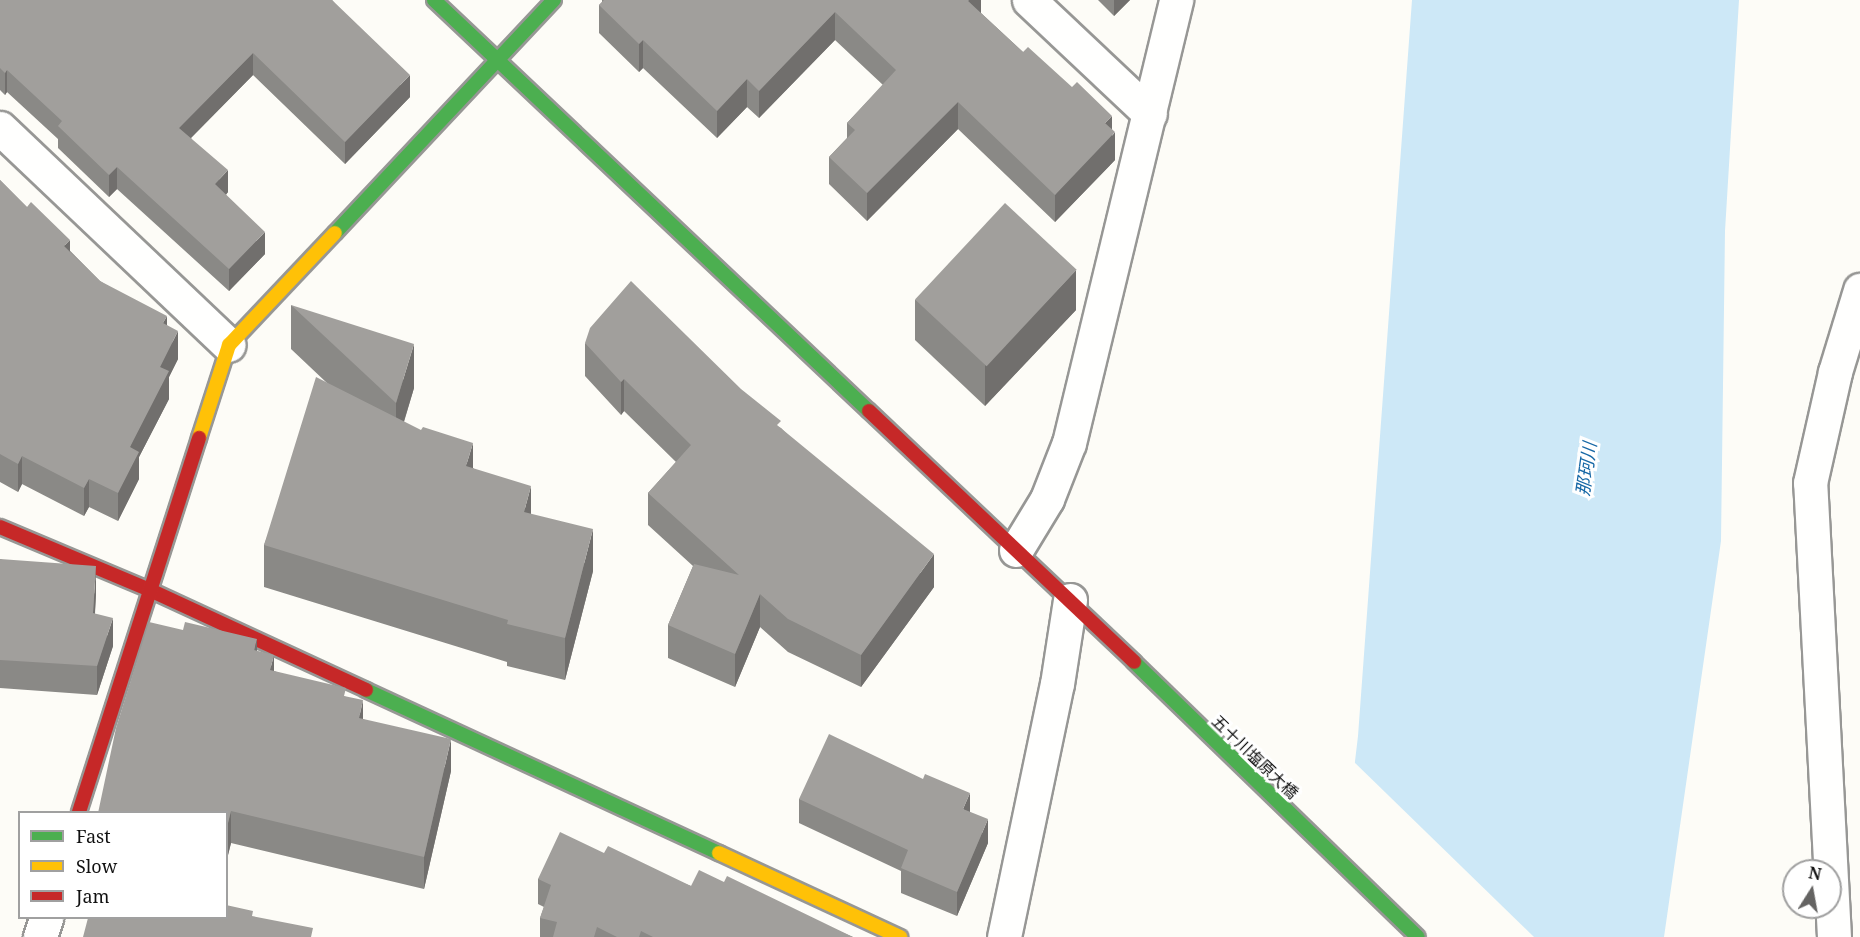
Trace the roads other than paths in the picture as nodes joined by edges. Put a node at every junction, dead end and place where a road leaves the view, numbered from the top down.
1 (434, 0) edge
2 (554, 0) edge
3 (1029, 0) edge
4 (1176, 0) edge
5 (497, 59) junction
6 (1150, 114) junction
7 (0, 128) edge
8 (1860, 290) edge
9 (229, 345) junction
10 (0, 527) edge
11 (1016, 550) junction
12 (150, 590) junction
13 (1070, 600) junction
14 (80, 811) edge
15 (46, 919) edge
16 (40, 937) edge
17 (900, 937) edge
18 (1004, 937) edge
19 (1418, 937) edge
20 (1834, 937) edge

1 - 5 street, 五十川塩原大橋
2 - 5 street
3 - 6 street
4 - 6 street
5 - 9 street
5 - 11 street, 五十川塩原大橋
6 - 11 street
7 - 9 street
8 - 20 street
9 - 12 street
10 - 12 street
11 - 13 street, 五十川塩原大橋
12 - 14 street
12 - 17 street
13 - 18 street
13 - 19 street, 五十川塩原大橋
15 - 16 street

